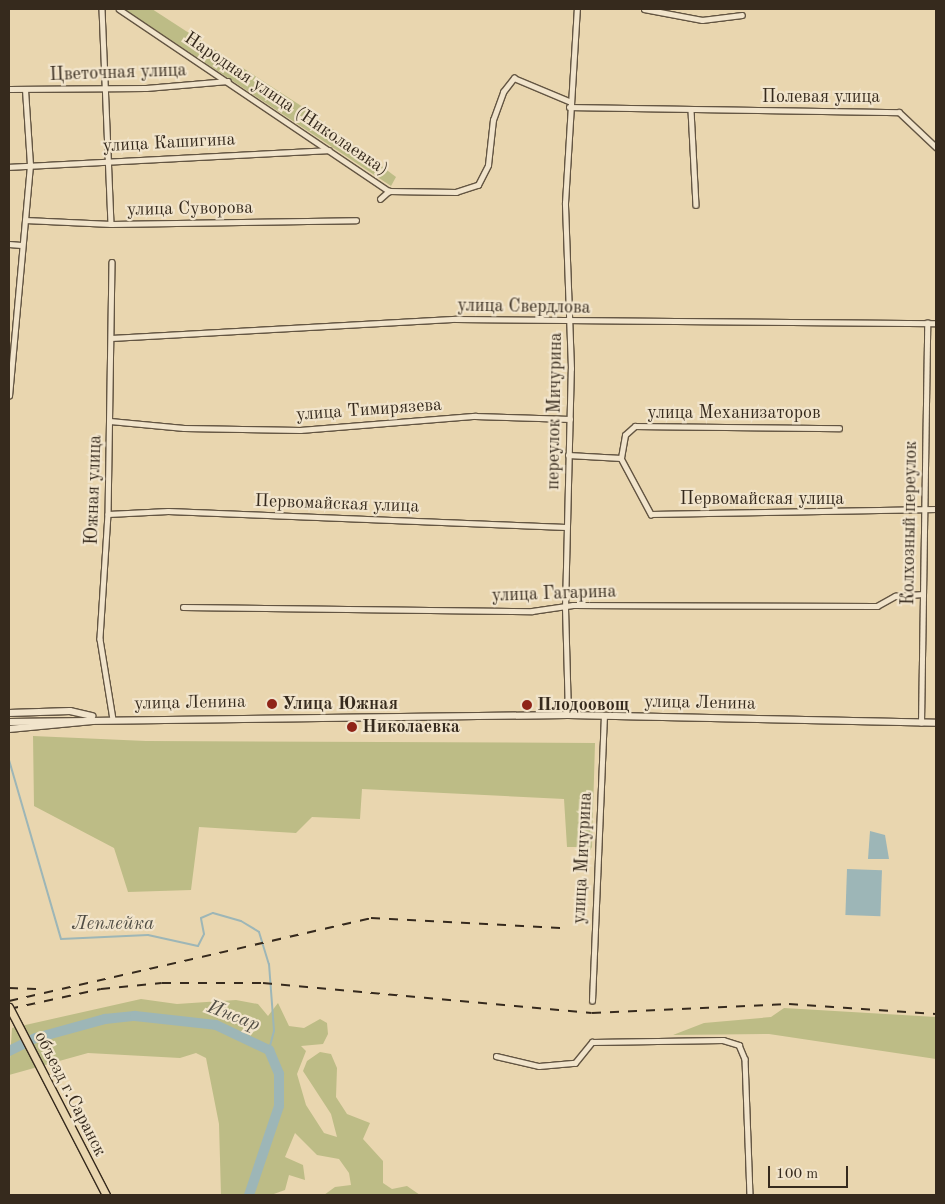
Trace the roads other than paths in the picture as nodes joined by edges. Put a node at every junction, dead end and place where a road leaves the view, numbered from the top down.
1 (102, 9) edge
2 (120, 9) edge
3 (577, 9) edge
4 (644, 9) edge
5 (742, 15) dead end
6 (228, 81) junction
7 (107, 88) junction
8 (9, 89) edge
9 (25, 90) junction
10 (569, 101) junction
11 (569, 107) junction
12 (691, 110) junction
13 (936, 147) edge
14 (331, 149) junction
15 (109, 160) junction
16 (30, 165) junction
17 (9, 166) edge
18 (389, 191) junction
19 (380, 199) dead end
20 (696, 205) dead end
21 (25, 220) junction
22 (356, 220) dead end
23 (112, 224) junction
24 (9, 244) edge
25 (21, 245) junction
26 (112, 262) dead end
27 (570, 322) junction
28 (927, 323) junction
29 (936, 323) edge
30 (9, 327) edge
31 (15, 327) junction
32 (111, 338) junction
33 (9, 396) edge
34 (570, 419) junction
35 (110, 421) junction
36 (839, 428) dead end
37 (568, 456) junction
38 (621, 458) junction
39 (924, 509) junction
40 (936, 509) edge
41 (108, 514) junction
42 (566, 527) junction
43 (923, 594) junction
44 (183, 607) dead end
45 (565, 608) junction
46 (9, 713) edge
47 (568, 715) junction
48 (604, 716) junction
49 (104, 718) junction
50 (113, 718) junction
51 (10, 721) edge
52 (921, 723) junction
53 (936, 723) edge
54 (9, 728) edge
55 (592, 1001) dead end
56 (9, 1007) edge
57 (496, 1056) dead end
58 (106, 1195) edge
59 (750, 1195) edge

1 - 7 street
2 - 6 street, Народная улица (Николаевка)
3 - 10 street
4 - 5 street
6 - 7 street, Цветочная улица
6 - 14 street, Народная улица (Николаевка)
7 - 9 street, Цветочная улица
7 - 15 street
8 - 9 street, Цветочная улица
9 - 16 street
10 - 11 street
10 - 18 street, Народная улица (Николаевка)
11 - 12 street, Полевая улица
11 - 27 street, переулок Мичурина
12 - 13 street, Полевая улица
12 - 20 street
14 - 15 street, улица Кашигина
14 - 18 street, Народная улица (Николаевка)
15 - 16 street, улица Кашигина
15 - 23 street
16 - 17 street, улица Кашигина
16 - 21 street
18 - 19 street
21 - 23 street, улица Суворова
21 - 25 street
22 - 23 street, улица Суворова
24 - 25 street
25 - 31 street
26 - 32 street, Южная улица
27 - 28 street, улица Свердлова
27 - 32 street, улица Свердлова
27 - 34 street, переулок Мичурина
28 - 29 street, улица Свердлова
28 - 39 street, Колхозный переулок
30 - 31 street
31 - 33 street
32 - 35 street, Южная улица
34 - 35 street, улица Тимирязева
34 - 37 street, переулок Мичурина
35 - 41 street, Южная улица
36 - 38 street, улица Механизаторов
37 - 38 street
37 - 42 street, переулок Мичурина
38 - 39 street, Первомайская улица
39 - 40 street, Первомайская улица
39 - 43 street, Колхозный переулок
41 - 42 street, Первомайская улица
41 - 50 street, Южная улица
42 - 45 street, переулок Мичурина
43 - 45 street, улица Гагарина
43 - 52 street, Колхозный переулок
44 - 45 street, улица Гагарина
45 - 47 street, переулок Мичурина
46 - 49 main road
47 - 48 main road, улица Ленина
47 - 50 main road, улица Ленина
48 - 52 main road, улица Ленина
48 - 55 street, улица Мичурина
49 - 50 main road, улица Ленина
49 - 51 main road, улица Ленина
49 - 54 main road
52 - 53 main road, улица Ленина
56 - 58 main road, объезд г.Саранск, bridge
57 - 59 street

